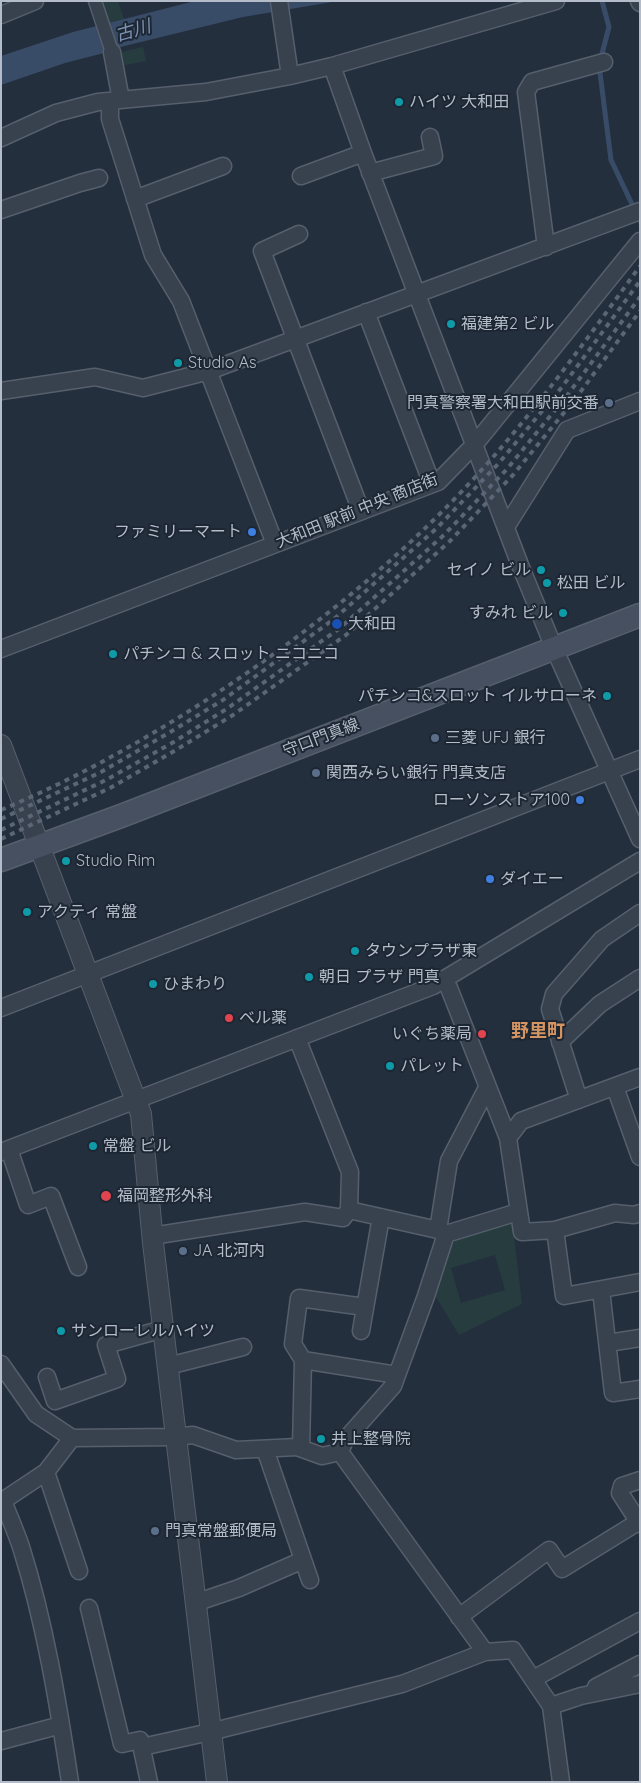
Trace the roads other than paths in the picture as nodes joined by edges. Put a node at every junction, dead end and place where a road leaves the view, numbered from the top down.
1 (34, 1) edge
2 (95, 1) edge
3 (556, 1) edge
4 (280, 8) edge
5 (1, 15) edge
6 (112, 52) joint
7 (604, 62) dead end
8 (332, 66) junction
9 (290, 76) junction
10 (115, 101) junction
11 (430, 137) dead end
12 (1, 138) edge
13 (363, 153) junction
14 (223, 166) dead end
15 (370, 173) junction
16 (301, 176) dead end
17 (100, 178) dead end
18 (135, 199) junction
19 (1, 210) edge
20 (640, 211) edge
21 (299, 234) dead end
22 (640, 241) edge
23 (546, 247) junction
24 (417, 293) junction
25 (366, 312) junction
26 (295, 339) junction
27 (209, 371) junction
28 (1, 391) edge
29 (640, 402) edge
30 (475, 444) junction
31 (432, 484) junction
32 (361, 511) junction
33 (506, 527) junction
34 (275, 544) junction
35 (640, 615) edge
36 (554, 648) junction
37 (1, 649) edge
38 (1, 746) edge
39 (640, 759) edge
40 (610, 770) junction
41 (7, 780) edge
42 (640, 839) edge
43 (38, 845) junction
44 (1, 860) edge
45 (640, 861) edge
46 (640, 912) edge
47 (88, 975) junction
48 (640, 978) edge
49 (443, 979) junction
50 (1, 1008) edge
51 (297, 1038) junction
52 (560, 1042) junction
53 (640, 1077) edge
54 (615, 1087) junction
55 (487, 1088) junction
56 (136, 1100) junction
57 (578, 1100) junction
58 (508, 1138) junction
59 (5, 1151) edge
60 (640, 1157) edge
61 (349, 1210) junction
62 (518, 1212) junction
63 (640, 1213) edge
64 (381, 1217) junction
65 (555, 1230) junction
66 (442, 1232) junction
67 (152, 1236) junction
68 (78, 1267) dead end
69 (640, 1282) edge
70 (601, 1290) junction
71 (365, 1307) junction
72 (163, 1329) junction
73 (361, 1331) dead end
74 (640, 1338) edge
75 (608, 1342) junction
76 (243, 1347) dead end
77 (303, 1360) junction
78 (1, 1364) edge
79 (168, 1366) junction
80 (396, 1375) junction
81 (47, 1377) dead end
82 (640, 1389) edge
83 (176, 1437) junction
84 (72, 1438) junction
85 (301, 1448) junction
86 (265, 1449) junction
87 (340, 1452) junction
88 (46, 1472) junction
89 (640, 1480) edge
90 (2, 1502) edge
91 (639, 1523) edge
92 (303, 1560) junction
93 (78, 1571) dead end
94 (310, 1580) dead end
95 (195, 1603) junction
96 (89, 1608) dead end
97 (459, 1617) junction
98 (640, 1621) edge
99 (485, 1652) junction
100 (640, 1664) edge
101 (532, 1679) junction
102 (640, 1684) edge
103 (581, 1696) junction
104 (550, 1706) junction
105 (61, 1725) junction
106 (210, 1732) junction
107 (1, 1741) edge
108 (142, 1747) junction
109 (70, 1782) edge
110 (149, 1782) edge
111 (217, 1782) edge
112 (561, 1782) edge

1 - 5 street
2 - 6 street
3 - 8 street
4 - 9 street
6 - 10 street
7 - 23 street
8 - 9 street
8 - 13 street
9 - 10 street
10 - 12 street
10 - 18 street
11 - 15 street
13 - 15 street
13 - 16 street
14 - 18 street
15 - 24 street
17 - 19 street
18 - 27 street
20 - 23 street
21 - 26 street
22 - 30 street, 大和田 駅前 中央 商店街
23 - 24 street
24 - 25 street
24 - 30 street
25 - 26 street
25 - 31 street
26 - 27 street
26 - 32 street
27 - 28 street
27 - 34 street
29 - 33 street
30 - 31 street, 大和田 駅前 中央 商店街
30 - 33 street
31 - 32 street, 大和田 駅前 中央 商店街
32 - 34 street, 大和田 駅前 中央 商店街
33 - 36 street
34 - 37 street, 大和田 駅前 中央 商店街
35 - 36 main road, 守口門真線
36 - 40 street
36 - 43 main road, 守口門真線
38 - 41 street
39 - 40 street
40 - 42 street
40 - 47 street
41 - 43 street
43 - 44 main road, 守口門真線
43 - 47 street
45 - 49 street
46 - 52 street
47 - 50 street
47 - 56 street
48 - 52 street
49 - 51 street
49 - 55 street
51 - 56 street
51 - 61 street
52 - 57 street
53 - 54 street
54 - 57 street
54 - 60 street
55 - 58 street
55 - 66 street
56 - 59 street
56 - 67 street
57 - 58 street
58 - 62 street
59 - 68 street
61 - 64 street
61 - 67 street
62 - 65 street
62 - 66 street
63 - 65 street
64 - 66 street
64 - 71 street
65 - 70 street
66 - 80 street
67 - 72 street
69 - 70 street
70 - 75 street
71 - 73 street
71 - 77 street
72 - 79 street
72 - 81 street
74 - 75 street
75 - 82 street
76 - 79 street
77 - 80 street
77 - 85 street
78 - 84 street
79 - 83 street
80 - 87 street
83 - 84 street
83 - 86 street
83 - 95 street
84 - 88 street
85 - 86 street
85 - 87 street
86 - 92 street
87 - 97 street
88 - 90 street
88 - 93 street
89 - 91 street
90 - 105 street
91 - 97 street
92 - 94 street
92 - 95 street
95 - 106 street
96 - 108 street
97 - 99 street
98 - 101 street
99 - 101 street
99 - 106 street
100 - 103 street
101 - 104 street
102 - 103 street
103 - 104 street
104 - 112 street
105 - 107 street
105 - 109 street
106 - 108 street
106 - 111 street
108 - 110 street

